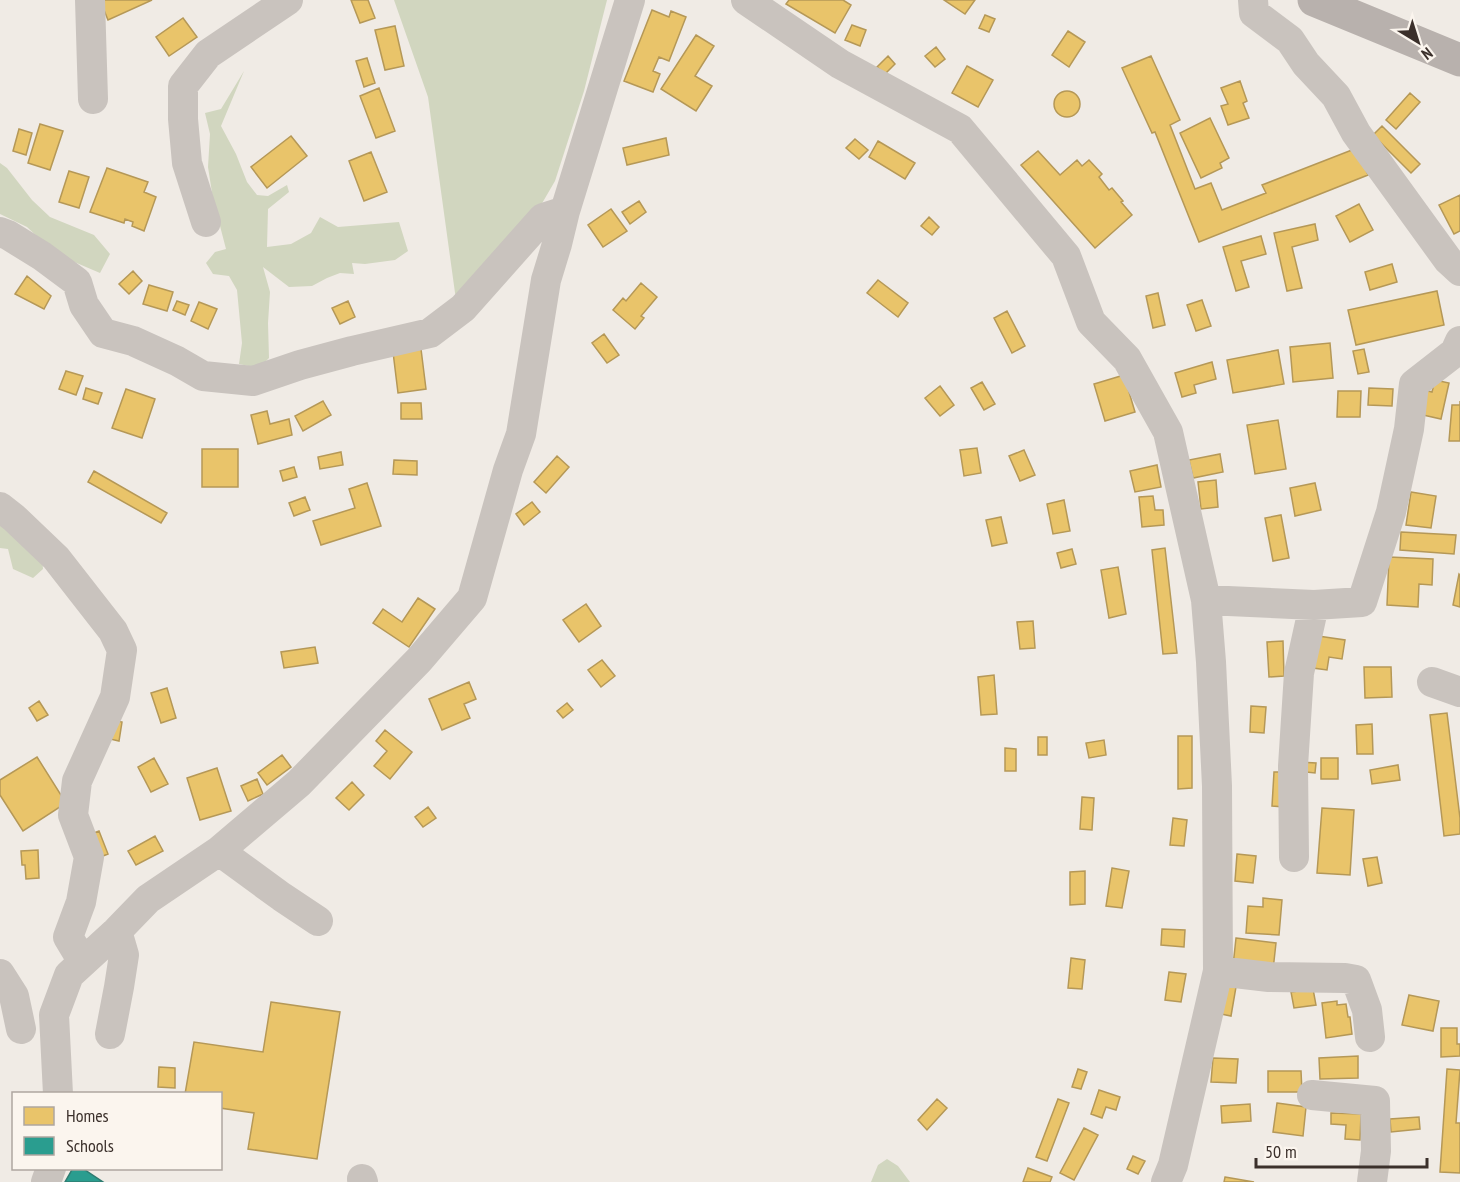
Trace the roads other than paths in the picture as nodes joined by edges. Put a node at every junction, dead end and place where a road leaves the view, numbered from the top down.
1 (90, 0) edge
2 (288, 0) edge
3 (630, 0) edge
4 (746, 0) edge
5 (1254, 0) edge
6 (1314, 0) edge
7 (1460, 60) edge
8 (93, 99) dead end
9 (565, 211) junction
10 (206, 222) dead end
11 (0, 232) edge
12 (1460, 271) edge
13 (1460, 341) edge
14 (0, 507) edge
15 (1206, 600) junction
16 (1314, 605) junction
17 (1432, 682) dead end
18 (1460, 693) edge
19 (219, 851) junction
20 (1294, 857) dead end
21 (318, 921) dead end
22 (117, 931) junction
23 (83, 962) junction
24 (1218, 971) junction
25 (0, 974) edge
26 (11, 1028) edge
27 (55, 1032) junction
28 (110, 1034) dead end
29 (1370, 1037) dead end
30 (58, 1092) edge
31 (1312, 1095) dead end
32 (1166, 1182) edge
33 (1372, 1182) edge

1 - 8 street
2 - 10 street
3 - 9 street
4 - 15 street
5 - 12 street
6 - 7 main road
9 - 11 street
9 - 19 street
13 - 16 street
14 - 23 street
15 - 16 street
15 - 24 street
16 - 20 street
17 - 18 street
19 - 21 street
19 - 22 street
22 - 23 street
22 - 28 street
23 - 27 street
24 - 29 street
24 - 32 street
25 - 26 street
26 - 27 street
27 - 30 street
31 - 33 street

